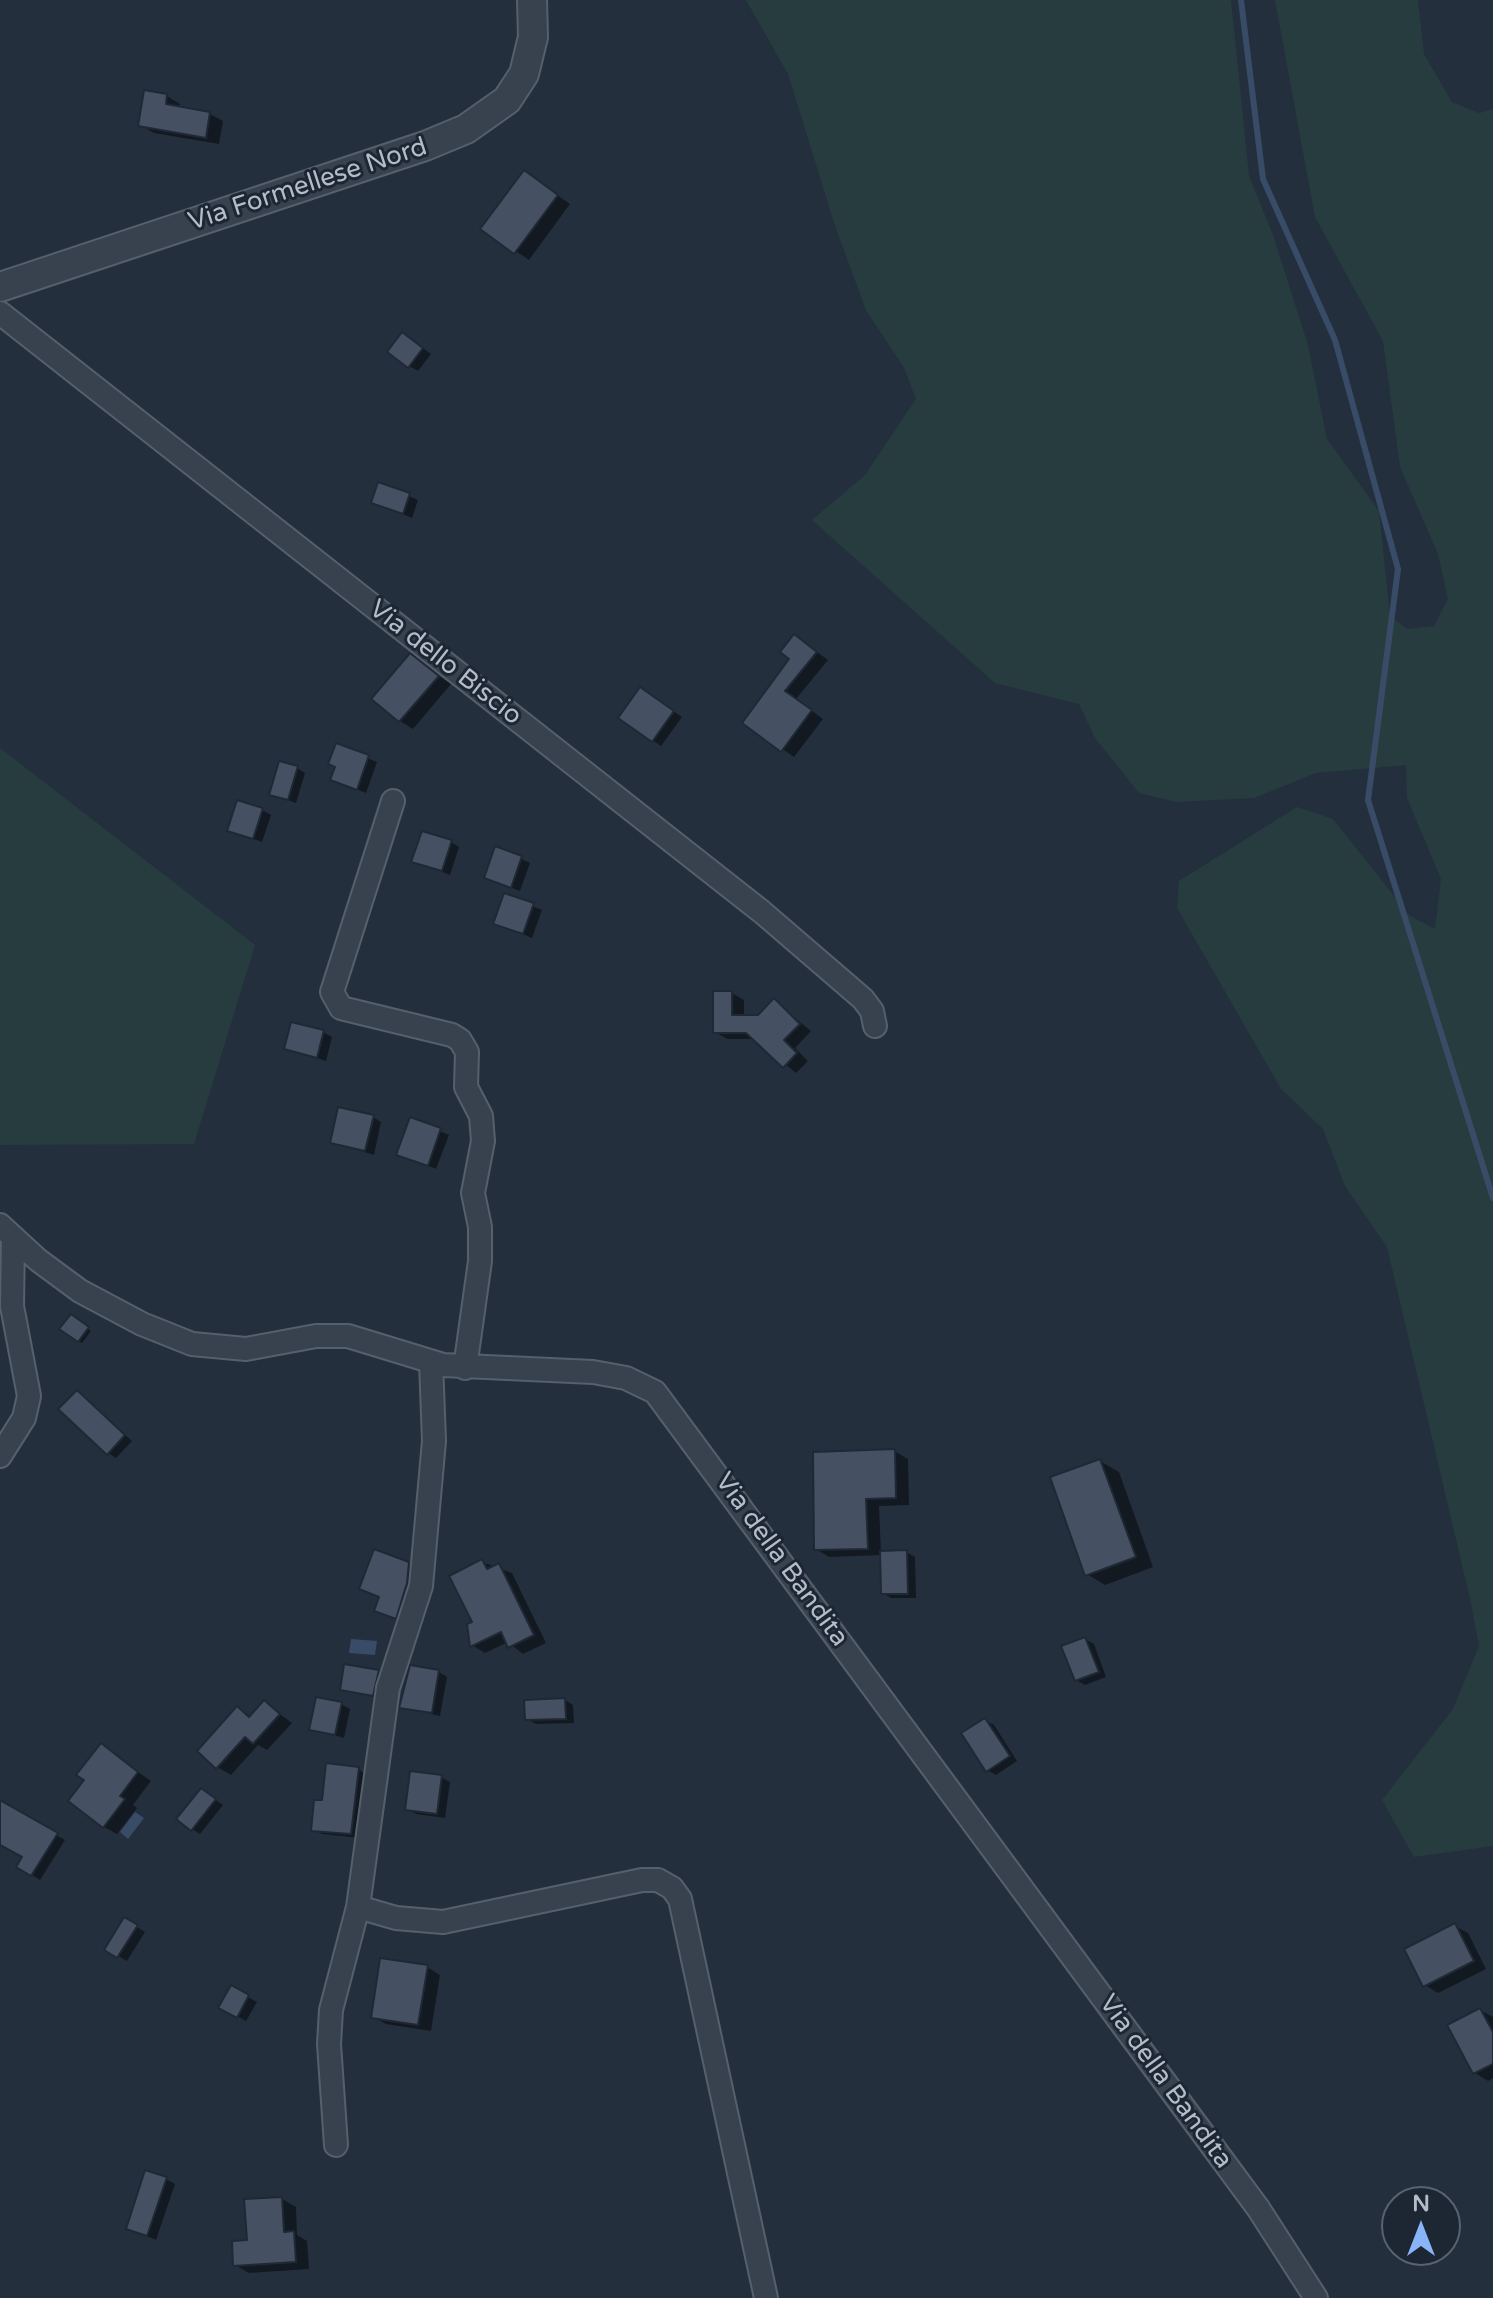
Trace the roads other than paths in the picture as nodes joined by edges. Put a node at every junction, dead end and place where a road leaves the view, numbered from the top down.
1 (532, 0) edge
2 (0, 287) edge
3 (0, 313) edge
4 (393, 801) dead end
5 (875, 1026) dead end
6 (6, 1232) edge
7 (431, 1362) junction
8 (465, 1368) junction
9 (0, 1456) edge
10 (358, 1907) junction
11 (336, 2145) dead end
12 (766, 2298) edge
13 (1316, 2298) edge

1 - 2 street, Via Formellese Nord
3 - 5 street, Via dello Biscio
4 - 8 street
6 - 7 street, Via della Bandita
6 - 9 street
7 - 8 street, Via della Bandita
7 - 10 street
8 - 13 street, Via della Bandita
10 - 11 street
10 - 12 street

